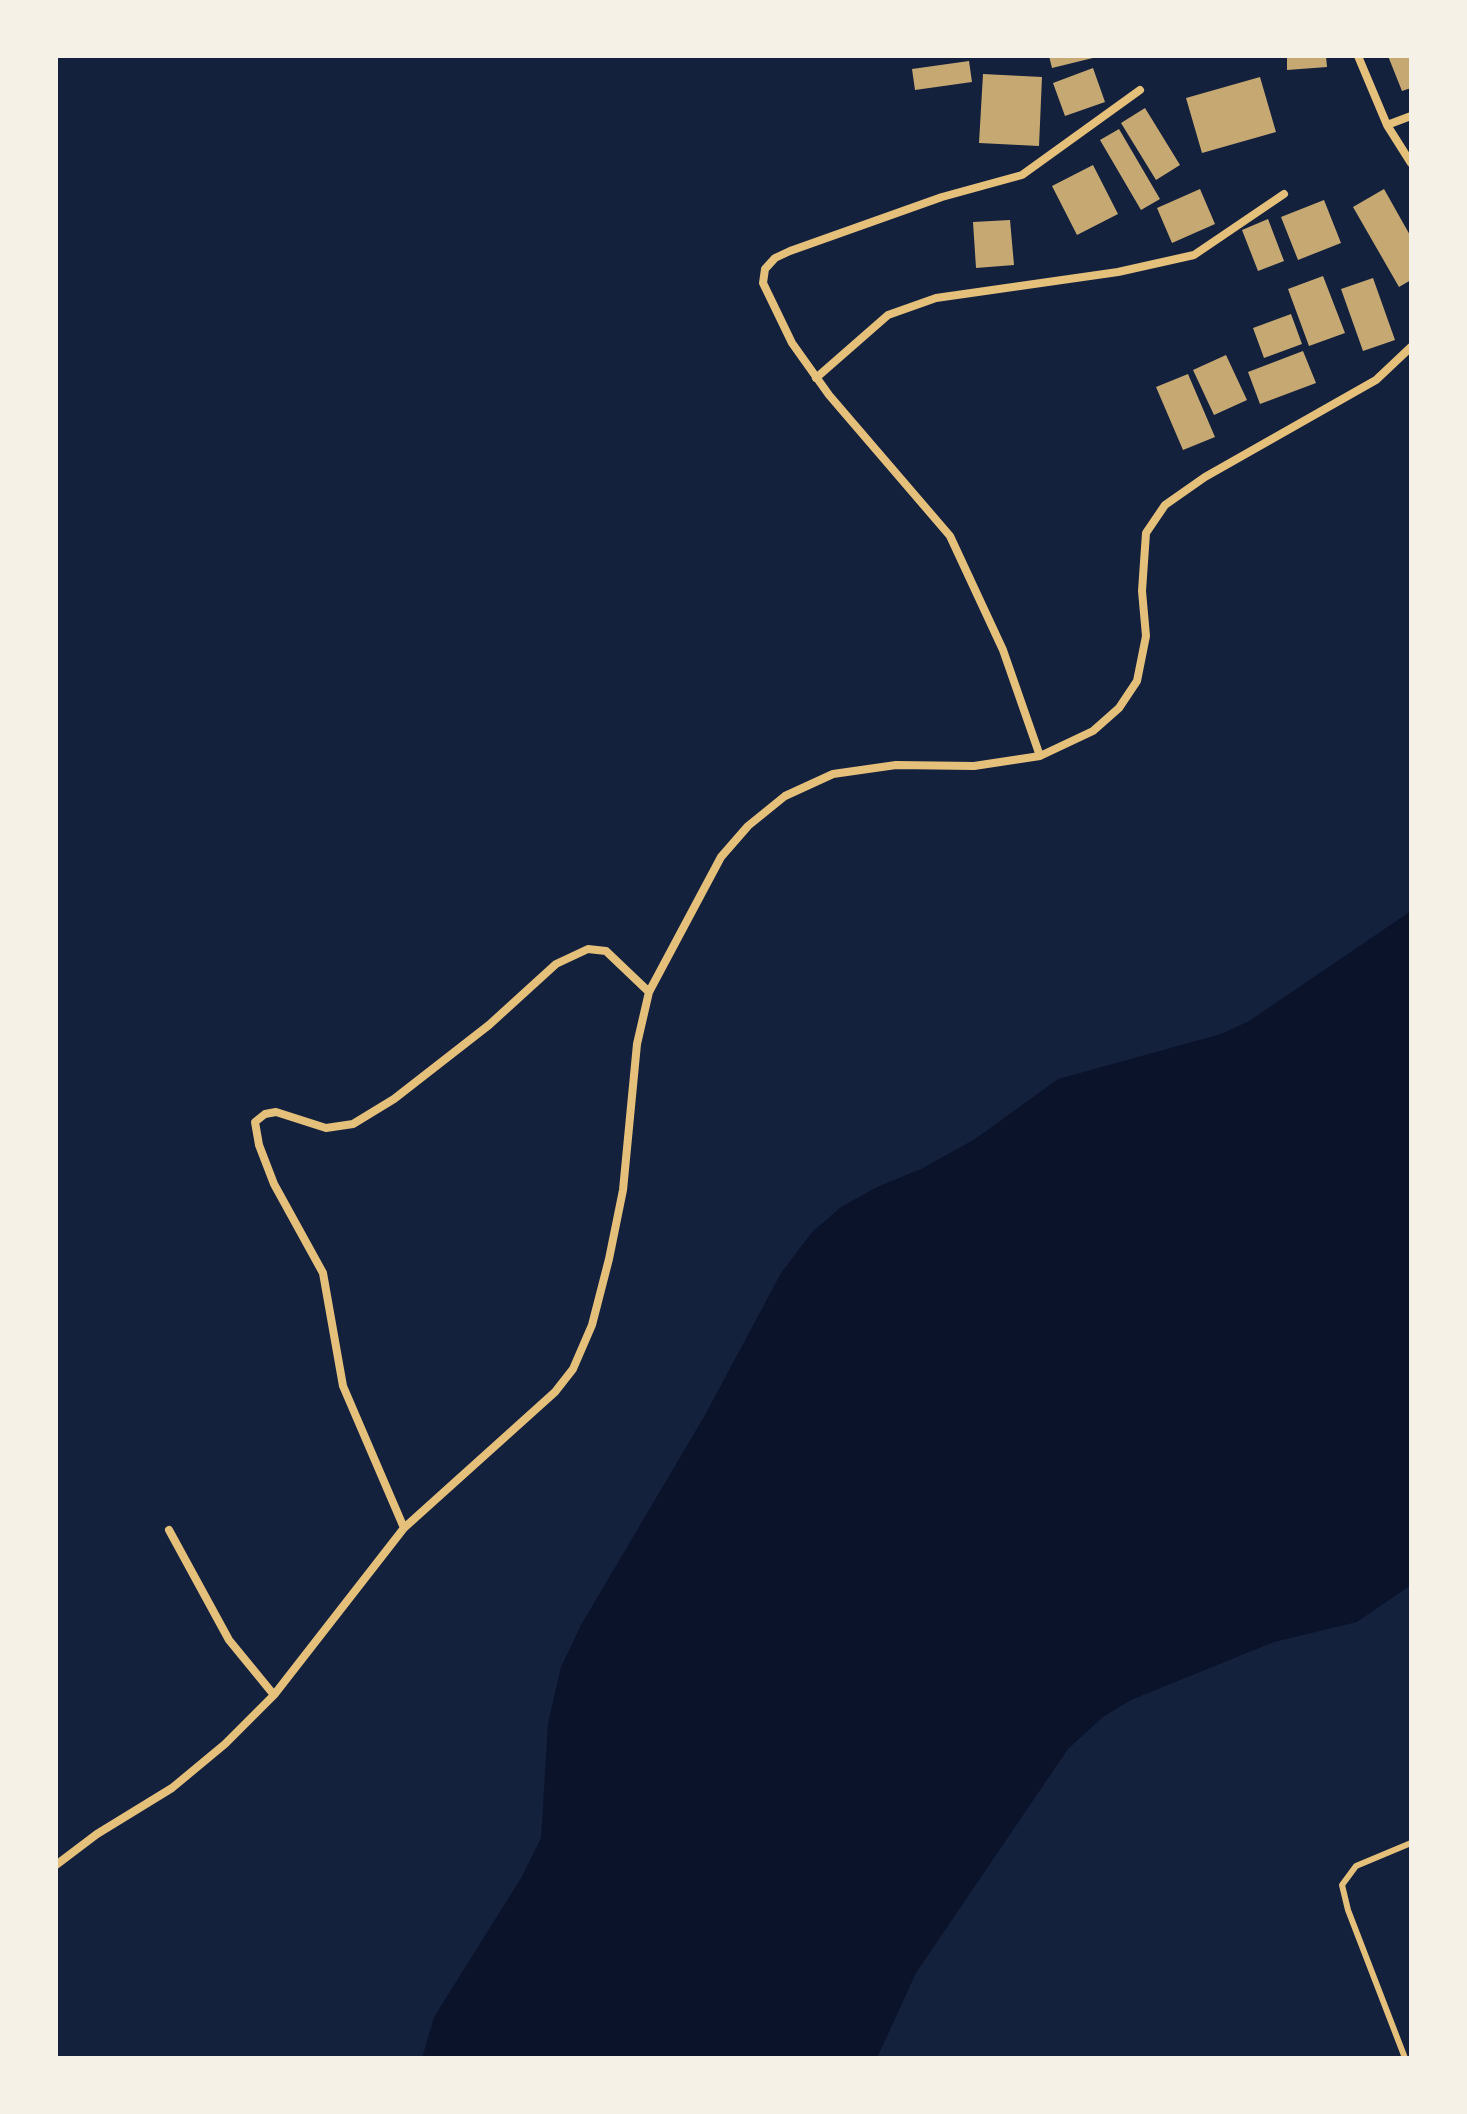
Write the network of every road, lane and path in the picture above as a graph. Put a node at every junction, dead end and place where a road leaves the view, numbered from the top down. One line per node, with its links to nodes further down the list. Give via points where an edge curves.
1 (1358, 56): 4 (street)
2 (1140, 90): 8 (street, via 1022,175 942,197 775,258 765,269 763,283)
3 (1411, 116): 4 (street)
4 (1387, 125): 5 (street)
5 (1411, 163)
6 (1284, 194): 8 (street, via 1180,259 936,298 888,315)
7 (1411, 347): 9 (street, via 1376,380 1165,505 1146,533 1146,636 1137,681 1119,708 1093,731)
8 (816, 378): 9 (street, via 950,536 1003,650)
9 (1040, 756): 10 (street, via 974,766 896,765 833,774 785,796 721,857)
10 (649, 992): 11 (street, via 637,1044 623,1190 592,1325 573,1369 555,1392); 11 (street, via 606,951 588,949 556,964 489,1025 353,1124 326,1128 276,1112 255,1122 274,1184 323,1273 343,1386)
11 (404, 1528): 13 (street)
12 (169, 1530): 13 (street, via 229,1640)
13 (274, 1695): 15 (street, via 172,1788)
14 (1411, 1843): 16 (lane, via 1356,1866 1342,1885)
15 (56, 1865)
16 (1405, 2058)

